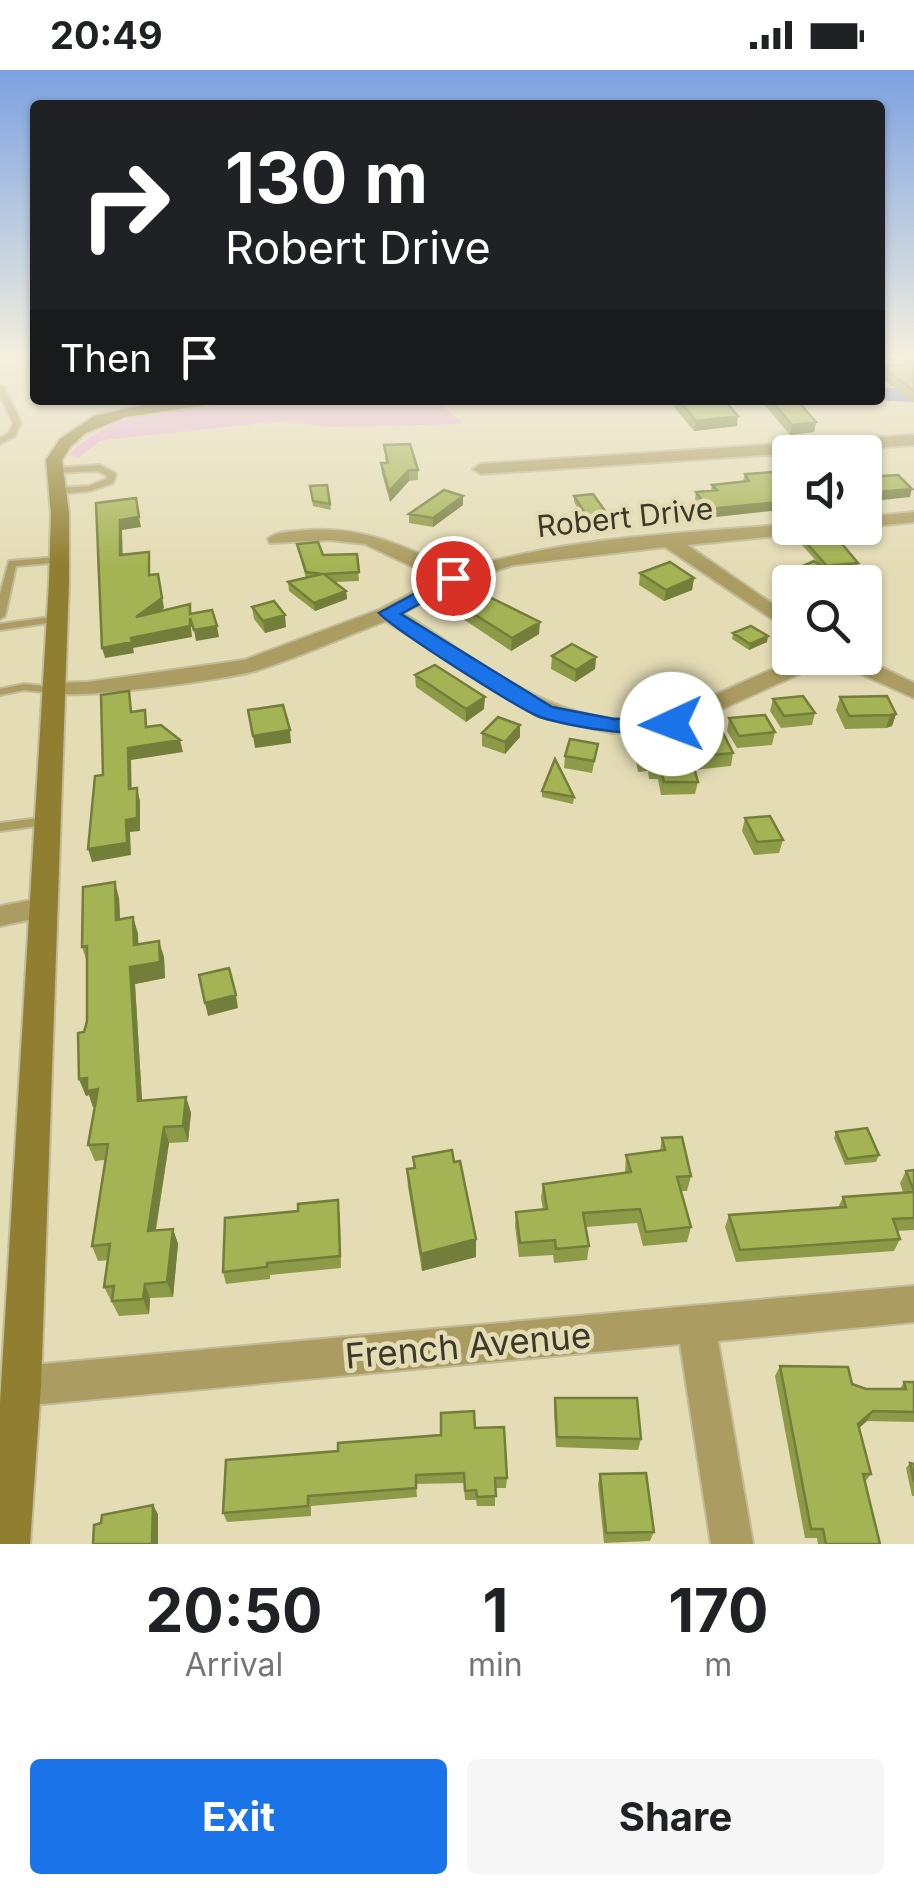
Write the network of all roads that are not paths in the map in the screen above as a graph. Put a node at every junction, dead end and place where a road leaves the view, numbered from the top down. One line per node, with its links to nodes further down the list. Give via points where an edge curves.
1 (89, 426): 4 (main road, via 61,446)
2 (914, 440): 3 (street)
3 (481, 470)
4 (56, 481): 4 (lane, via 102,486 112,474 100,468); 10 (main road)
5 (914, 517): 6 (street)
6 (882, 520)
7 (772, 531): 9 (street, Robert Drive)
8 (277, 539): 12 (street, via 354,535 389,543)
9 (668, 541): 12 (street, Robert Drive, via 510,560); 14 (street)
10 (60, 560): 11 (lane); 16 (main road)
11 (6, 564): 15 (lane)
12 (453, 578): 13 (street, Robert Drive)
13 (388, 613): 18 (street, via 545,712 614,726 672,724); 20 (street, Robert Drive, via 248,666)
14 (772, 613)
15 (0, 616)
16 (57, 619): 17 (lane); 20 (main road)
17 (0, 626)
18 (783, 675)
19 (878, 675): 21 (street)
20 (53, 690): 22 (lane); 23 (main road)
21 (914, 691)
22 (0, 692)
23 (46, 822): 24 (lane); 25 (main road)
24 (0, 827)
25 (42, 908): 26 (street); 29 (main road)
26 (0, 916)
27 (914, 1304): 28 (street, French Avenue)
28 (696, 1324): 29 (street, French Avenue); 31 (street)
29 (21, 1386): 30 (main road)
30 (9, 1544)
31 (732, 1544)

